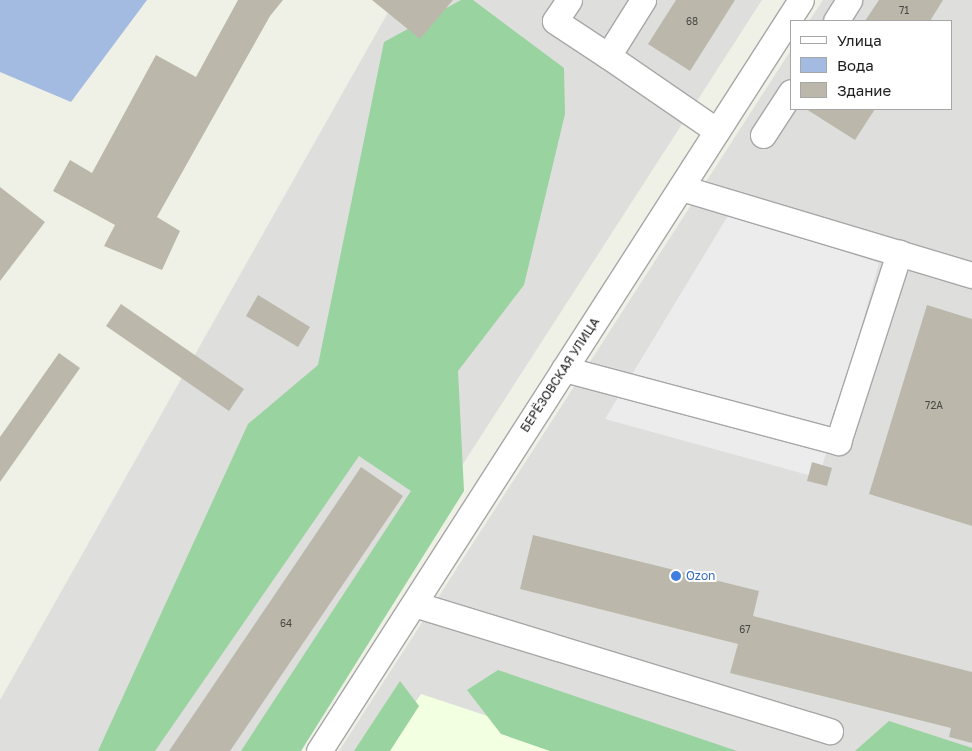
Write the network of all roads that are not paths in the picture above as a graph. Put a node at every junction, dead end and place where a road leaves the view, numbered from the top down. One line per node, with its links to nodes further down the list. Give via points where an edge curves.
1 (569, 0): 6 (street, via 555,21)
2 (643, 0): 6 (street)
3 (801, 0): 8 (street, БЕРЁЗОВСКАЯ УЛИЦА)
4 (849, 0): 5 (street)
5 (837, 20)
6 (608, 56): 8 (street)
7 (790, 94): 9 (street)
8 (717, 131): 10 (street, БЕРЁЗОВСКАЯ УЛИЦА)
9 (763, 135)
10 (682, 188): 11 (street); 13 (street, БЕРЁЗОВСКАЯ УЛИЦА)
11 (899, 253): 12 (street); 13 (street, via 838,442)
12 (972, 275)
13 (564, 369): 14 (street, БЕРЁЗОВСКАЯ УЛИЦА)
14 (414, 604): 15 (street); 16 (street, БЕРЁЗОВСКАЯ УЛИЦА)
15 (830, 731)
16 (319, 751)

